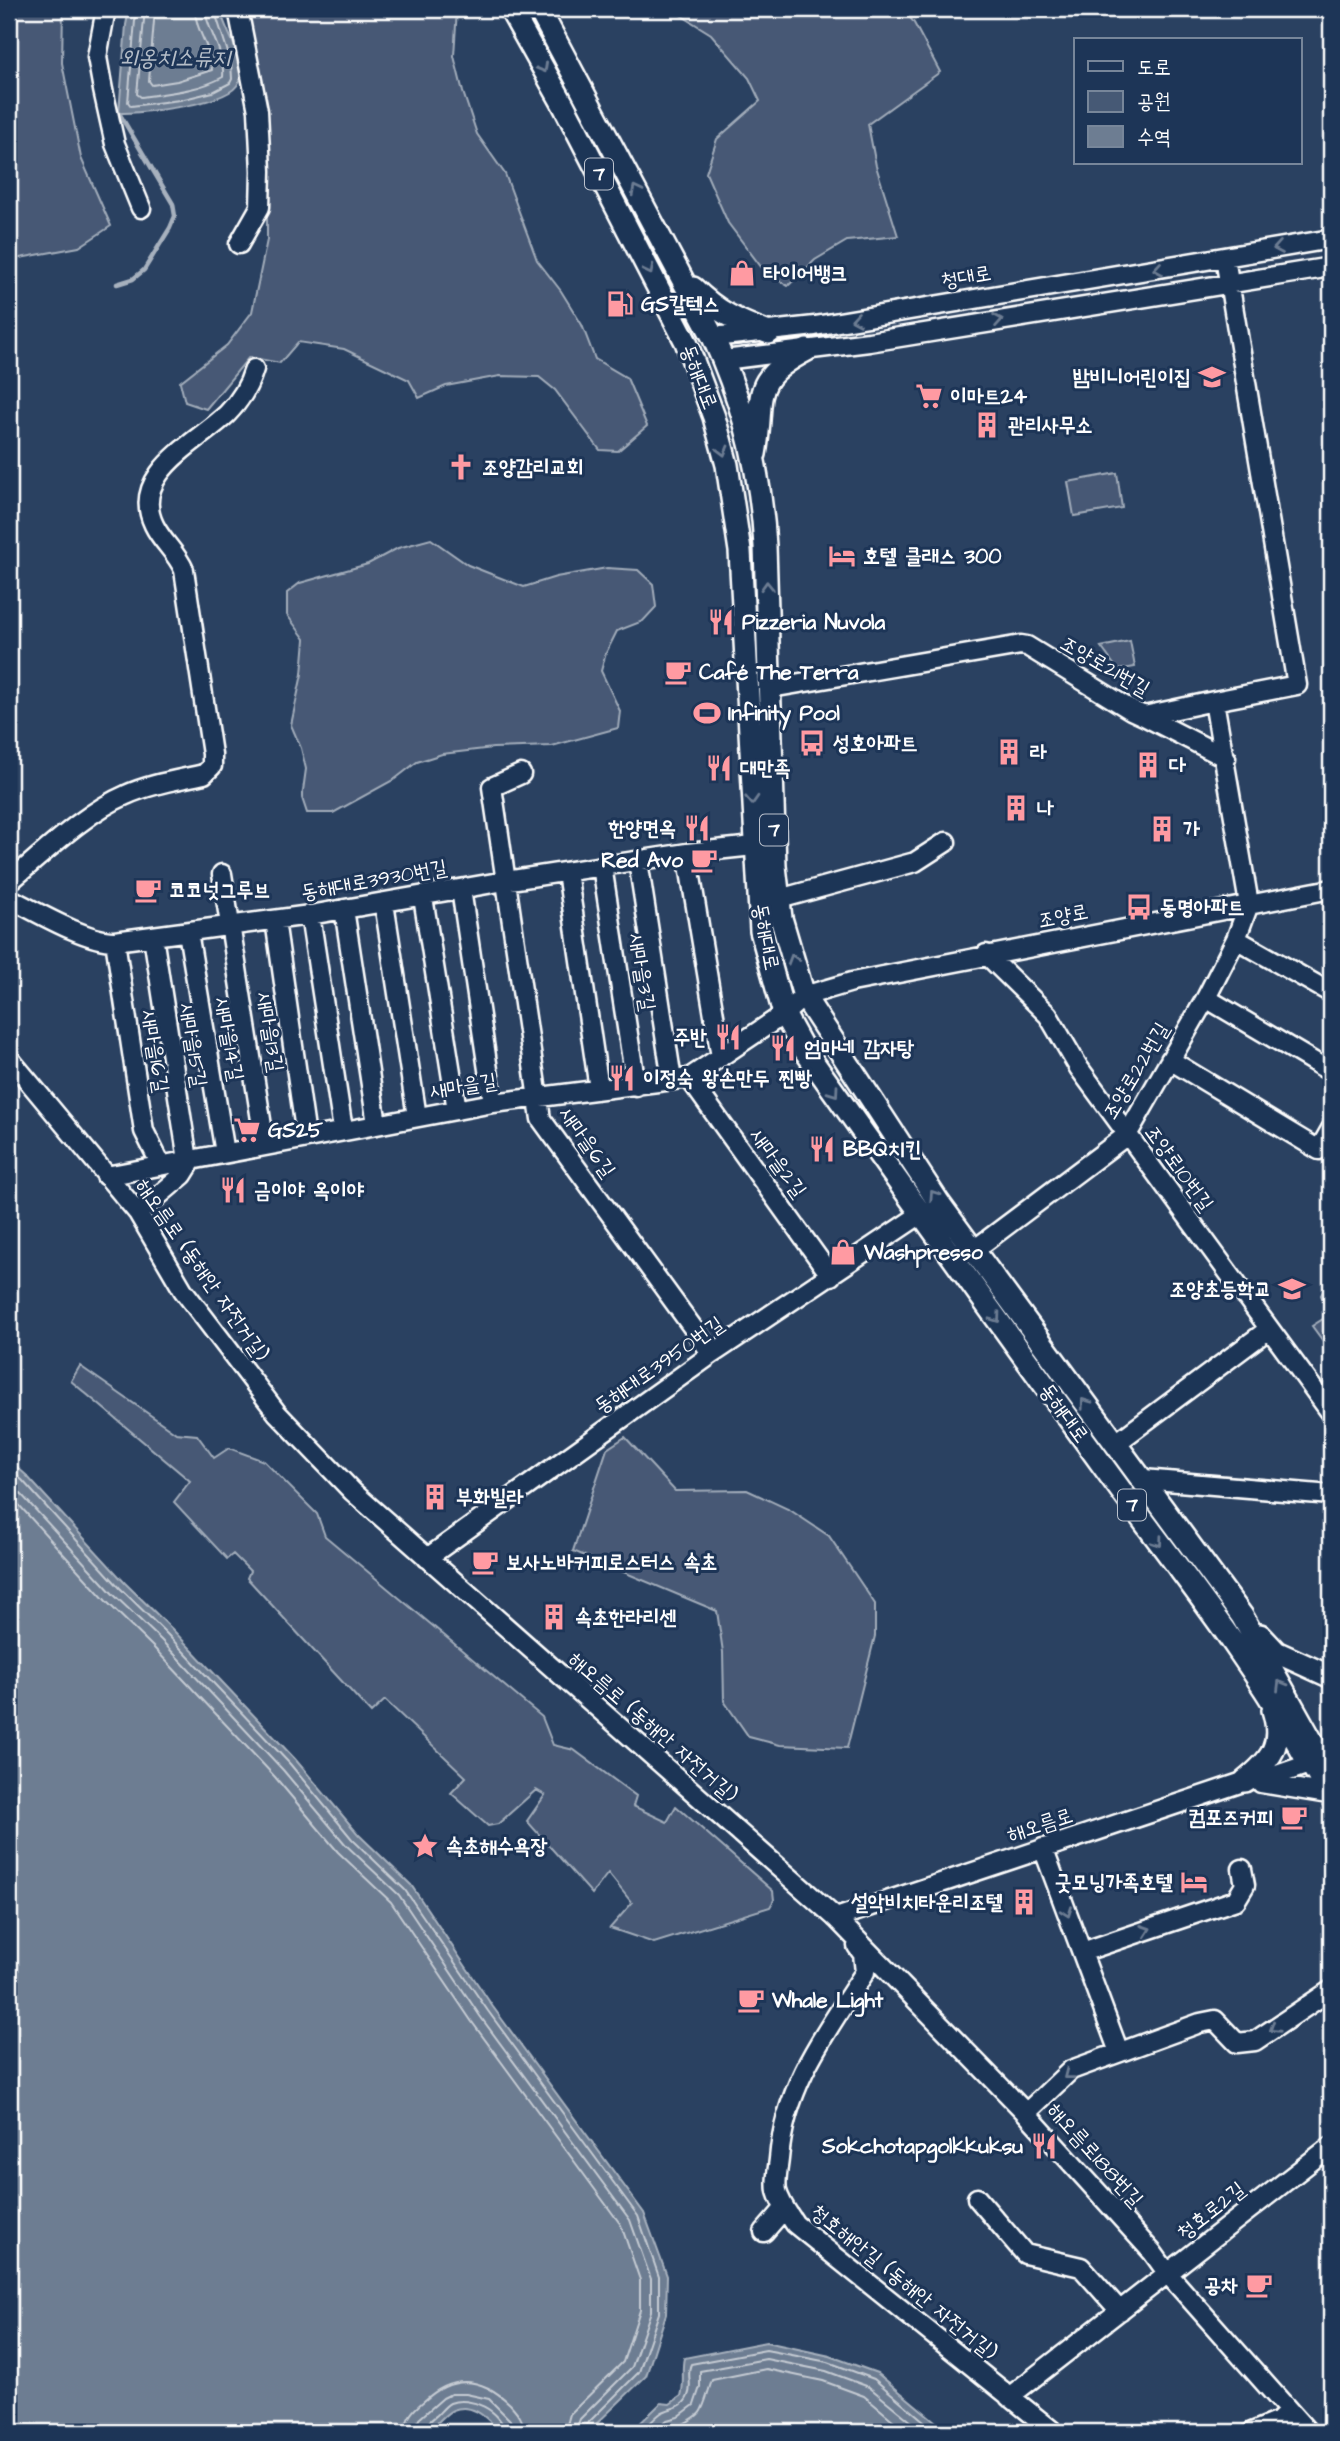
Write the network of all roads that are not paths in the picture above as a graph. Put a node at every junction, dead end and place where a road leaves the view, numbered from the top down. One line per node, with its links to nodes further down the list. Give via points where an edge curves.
1 (106, 9): 5 (street, via 97,57 115,145)
2 (238, 9): 7 (street, via 258,111 261,171 260,207)
3 (509, 9): 16 (main road, 동해대로 / 7, one-way to 16)
4 (539, 9): 10 (main road, 동해대로 / 7, one-way to 4)
5 (141, 208)
6 (1331, 239): 8 (street, 청대로, one-way to 8)
7 (239, 244)
8 (1225, 258): 11 (street); 12 (street, 청대로, one-way to 12)
9 (1331, 267): 11 (street)
10 (683, 279): 13 (main road, via 711,306); 15 (main road, 동해대로 / 7)
11 (1230, 283): 14 (street, one-way to 11); 23 (street, 조양로21번길, via 1297,685)
12 (924, 308): 13 (street, 청대로, one-way to 13); 14 (street)
13 (768, 332): 15 (street, 청대로)
14 (930, 332): 17 (street)
15 (713, 337): 16 (main road); 18 (main road, 동해대로 / 7)
16 (686, 342): 19 (main road, 동해대로 / 7)
17 (807, 350): 18 (street); 21 (main road, via 784,362 762,387)
18 (724, 360): 19 (main road); 21 (main road, 동해대로 / 7)
19 (695, 363): 28 (main road, 동해대로 / 7, one-way to 28, via 727,465 736,520)
20 (254, 369): 35 (street, via 246,390 227,414 160,470 152,482 148,505 153,525 184,570 212,766 204,774 116,800)
21 (754, 460): 22 (main road, 동해대로 / 7, one-way to 21, via 763,517)
22 (771, 688): 24 (street, 조양로21번길, via 1021,645); 40 (main road, 동해대로 / 7)
23 (1214, 701): 24 (street, 조양로21번길); 25 (street)
24 (1144, 716): 25 (street)
25 (1226, 758): 42 (street)
26 (521, 774): 34 (street, 새마을6길, via 492,787)
27 (946, 842): 40 (street, via 915,862)
28 (754, 846): 29 (street, 동해대로3930번길); 55 (main road, 동해대로 / 7, via 761,931)
29 (687, 853): 30 (street, 동해대로3930번길); 56 (street)
30 (638, 861): 31 (street, 동해대로3930번길); 60 (street, 새마을2길)
31 (602, 866): 32 (street, 동해대로3930번길); 61 (street, 새마을3길)
32 (568, 873): 34 (street, 동해대로3930번길); 62 (street)
33 (222, 874): 46 (street, 새마을13길)
34 (505, 881): 36 (street, 동해대로3930번길); 63 (street, 새마을6길)
35 (9, 882)
36 (461, 889): 38 (street, 동해대로3930번길); 64 (street)
37 (1331, 889): 42 (street, 조양로)
38 (423, 897): 41 (street, 동해대로3930번길); 65 (street)
39 (9, 898): 50 (street, 동해대로3930번길, via 79,933)
40 (779, 899): 53 (main road, 동해대로 / 7, one-way to 40)
41 (384, 903): 43 (street, 동해대로3930번길); 66 (street)
42 (1249, 904): 49 (street, 조양로22번길); 51 (street, 조양로)
43 (344, 909): 44 (street, 동해대로3930번길); 67 (street)
44 (310, 915): 45 (street, 동해대로3930번길); 69 (street)
45 (275, 919): 46 (street, 동해대로3930번길); 71 (street)
46 (229, 927): 47 (street, 동해대로3930번길); 72 (street, 새마을13길)
47 (188, 932): 48 (street, 동해대로3930번길); 73 (street, 새마을14길)
48 (153, 936): 50 (street, 동해대로3930번길); 74 (street, 새마을15길)
49 (1237, 939): 52 (street); 54 (street, 조양로22번길)
50 (115, 941): 75 (street, 새마을16길, via 144,1131)
51 (986, 954): 53 (street, 조양로); 70 (street, 조양로10번길, via 1048,1015)
52 (1331, 993)
53 (804, 996): 55 (street, 새마을길); 79 (main road, 동해대로 / 7, one-way to 53)
54 (1206, 998): 58 (street, 조양로22번길); 59 (street)
55 (784, 1014): 56 (street, 새마을길); 78 (main road, 동해대로 / 7, one-way to 78)
56 (721, 1057): 60 (street, 새마을길)
57 (9, 1059): 76 (street, 해오름로 (동해안 자전거길))
58 (1170, 1060): 68 (street, via 1319,1150); 70 (street, 조양로22번길)
59 (1331, 1072)
60 (680, 1079): 61 (street, 새마을길); 81 (street, 새마을2길)
61 (636, 1086): 62 (street, 새마을길)
62 (599, 1089): 63 (street, 새마을길)
63 (537, 1099): 64 (street, 새마을길); 83 (street, 새마을6길, via 541,1119)
64 (493, 1103): 65 (street, 새마을길)
65 (457, 1110): 66 (street, 새마을길)
66 (417, 1117): 67 (street, 새마을길)
67 (376, 1124): 69 (street, 새마을길)
68 (1331, 1129)
69 (343, 1130): 71 (street, 새마을길)
70 (1127, 1135): 79 (street, 조양로22번길); 82 (street, 조양로10번길)
71 (306, 1138): 72 (street, 새마을길)
72 (265, 1145): 73 (street, 새마을길)
73 (225, 1153): 74 (street, 새마을길)
74 (190, 1160): 75 (street, 새마을길); 77 (street, via 183,1175)
75 (160, 1165): 76 (street, 새마을길)
76 (106, 1176): 77 (street, 해오름로 (동해안 자전거길))
77 (138, 1213): 88 (street, 해오름로 (동해안 자전거길), via 183,1290 277,1413 353,1492)
78 (921, 1214): 80 (main road, 동해대로 / 7); 81 (street, 동해대로3950번길)
79 (974, 1250): 80 (main road); 85 (main road, 동해대로 / 7, one-way to 79)
80 (956, 1263): 91 (main road, 동해대로 / 7, one-way to 91)
81 (831, 1276): 83 (street, 동해대로3950번길)
82 (1269, 1329): 84 (street, 조양로10번길); 85 (street, 동해대로)
83 (712, 1354): 88 (street, 동해대로3950번길)
84 (1331, 1413)
85 (1115, 1444): 86 (main road, 동해대로 / 7)
86 (1143, 1479): 87 (street); 89 (main road, 동해대로 / 7)
87 (1331, 1495)
88 (427, 1558): 96 (street, 해오름로 (동해안 자전거길))
89 (1242, 1616): 90 (main road, 동해대로 / 7, via 1276,1652); 92 (main road, 동해대로 / 7, one-way to 89)
90 (1331, 1677)
91 (1268, 1695): 92 (main road, 동해대로 / 7); 93 (main road, via 1278,1737 1272,1754)
92 (1322, 1765): 93 (street, 해오름로, via 1270,1768); 93 (street, via 1318,1791)
93 (1252, 1779): 94 (street, 해오름로)
94 (1043, 1848): 96 (street, 해오름로); 97 (street, one-way to 97)
95 (1242, 1868): 97 (street, one-way to 95, via 1236,1900 1245,1885)
96 (836, 1918): 100 (street, 해오름로188번길); 103 (street, 청호해안길 (동해안 자전거길), via 863,1954 865,1972 808,2062 791,2098 777,2189)
97 (1082, 1952): 99 (street)
98 (1331, 1990): 99 (street, one-way to 99, via 1255,2041 1237,2043 1215,2020)
99 (1119, 2052): 100 (street, one-way to 100, via 1071,2070)
100 (1026, 2113): 105 (street, 해오름로188번길)
101 (1331, 2146): 105 (street, 청호로2길)
102 (977, 2198): 106 (street, via 1025,2254 1081,2267)
103 (784, 2209): 104 (street); 107 (street, 청호해안길 (동해안 자전거길), via 795,2224)
104 (764, 2232)
105 (1168, 2274): 106 (street, 청호로2길); 108 (street, 해오름로188번길)
106 (1120, 2311): 107 (street, 청호로2길)
107 (1009, 2397): 109 (street, 청호해안길 (동해안 자전거길))
108 (1289, 2411): 110 (street, via 1279,2421); 111 (street, 해오름로188번길)
109 (1054, 2432)
110 (1252, 2432)
111 (1308, 2432)

